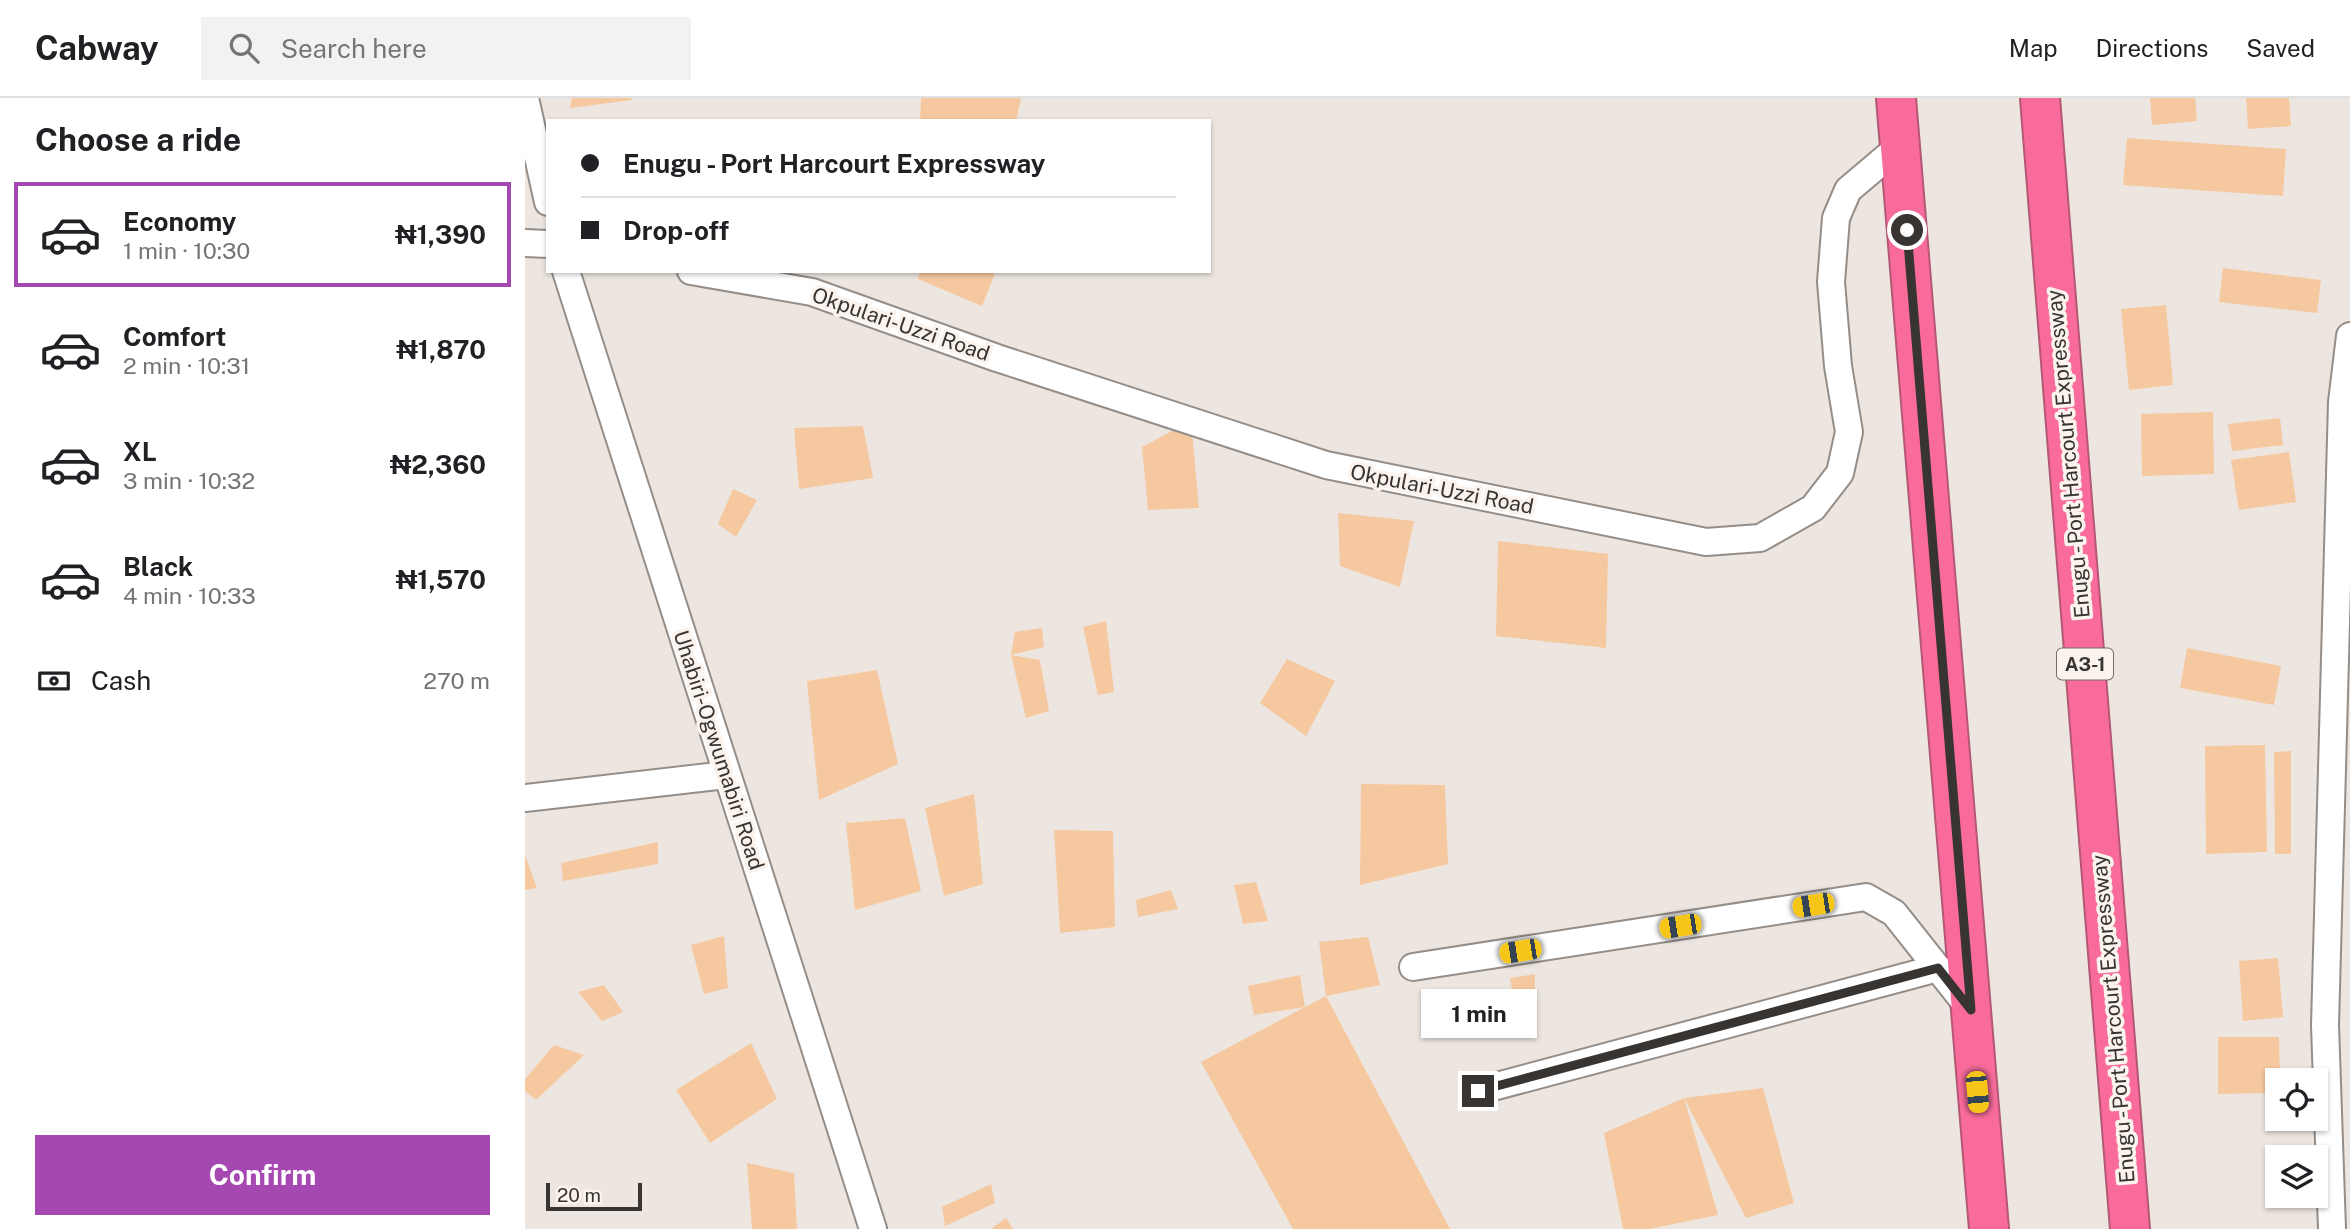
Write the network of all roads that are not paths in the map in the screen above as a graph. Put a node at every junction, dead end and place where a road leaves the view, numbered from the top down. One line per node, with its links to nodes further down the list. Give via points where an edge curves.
1 (525, 98): 5 (street)
2 (1896, 98): 4 (highway)
3 (2040, 98): 19 (highway, Enugu - Port Harcourt Expressway / A3-1)
4 (1900, 146): 9 (street, Okpulari-Uzzi Road, via 1848,190 1836,218 1831,282 1849,432 1840,473 1813,508 1760,538 1706,542 1326,465 997,358 812,292); 15 (highway)
5 (546, 193)
6 (525, 243): 7 (street)
7 (546, 244)
8 (567, 273): 11 (street, Uhabiri-Ogwumabiri Road)
9 (703, 273)
10 (2350, 335): 20 (street, via 2342,402 2325,1025)
11 (726, 775): 12 (street); 17 (street, Uhabiri-Ogwumabiri Road)
12 (525, 798)
13 (1413, 967): 14 (street, via 1866,897 1894,913)
14 (1938, 968): 15 (street); 16 (street)
15 (1971, 1010): 18 (highway)
16 (1478, 1091)
17 (873, 1229)
18 (1989, 1229)
19 (2130, 1229)
20 (2332, 1229)

